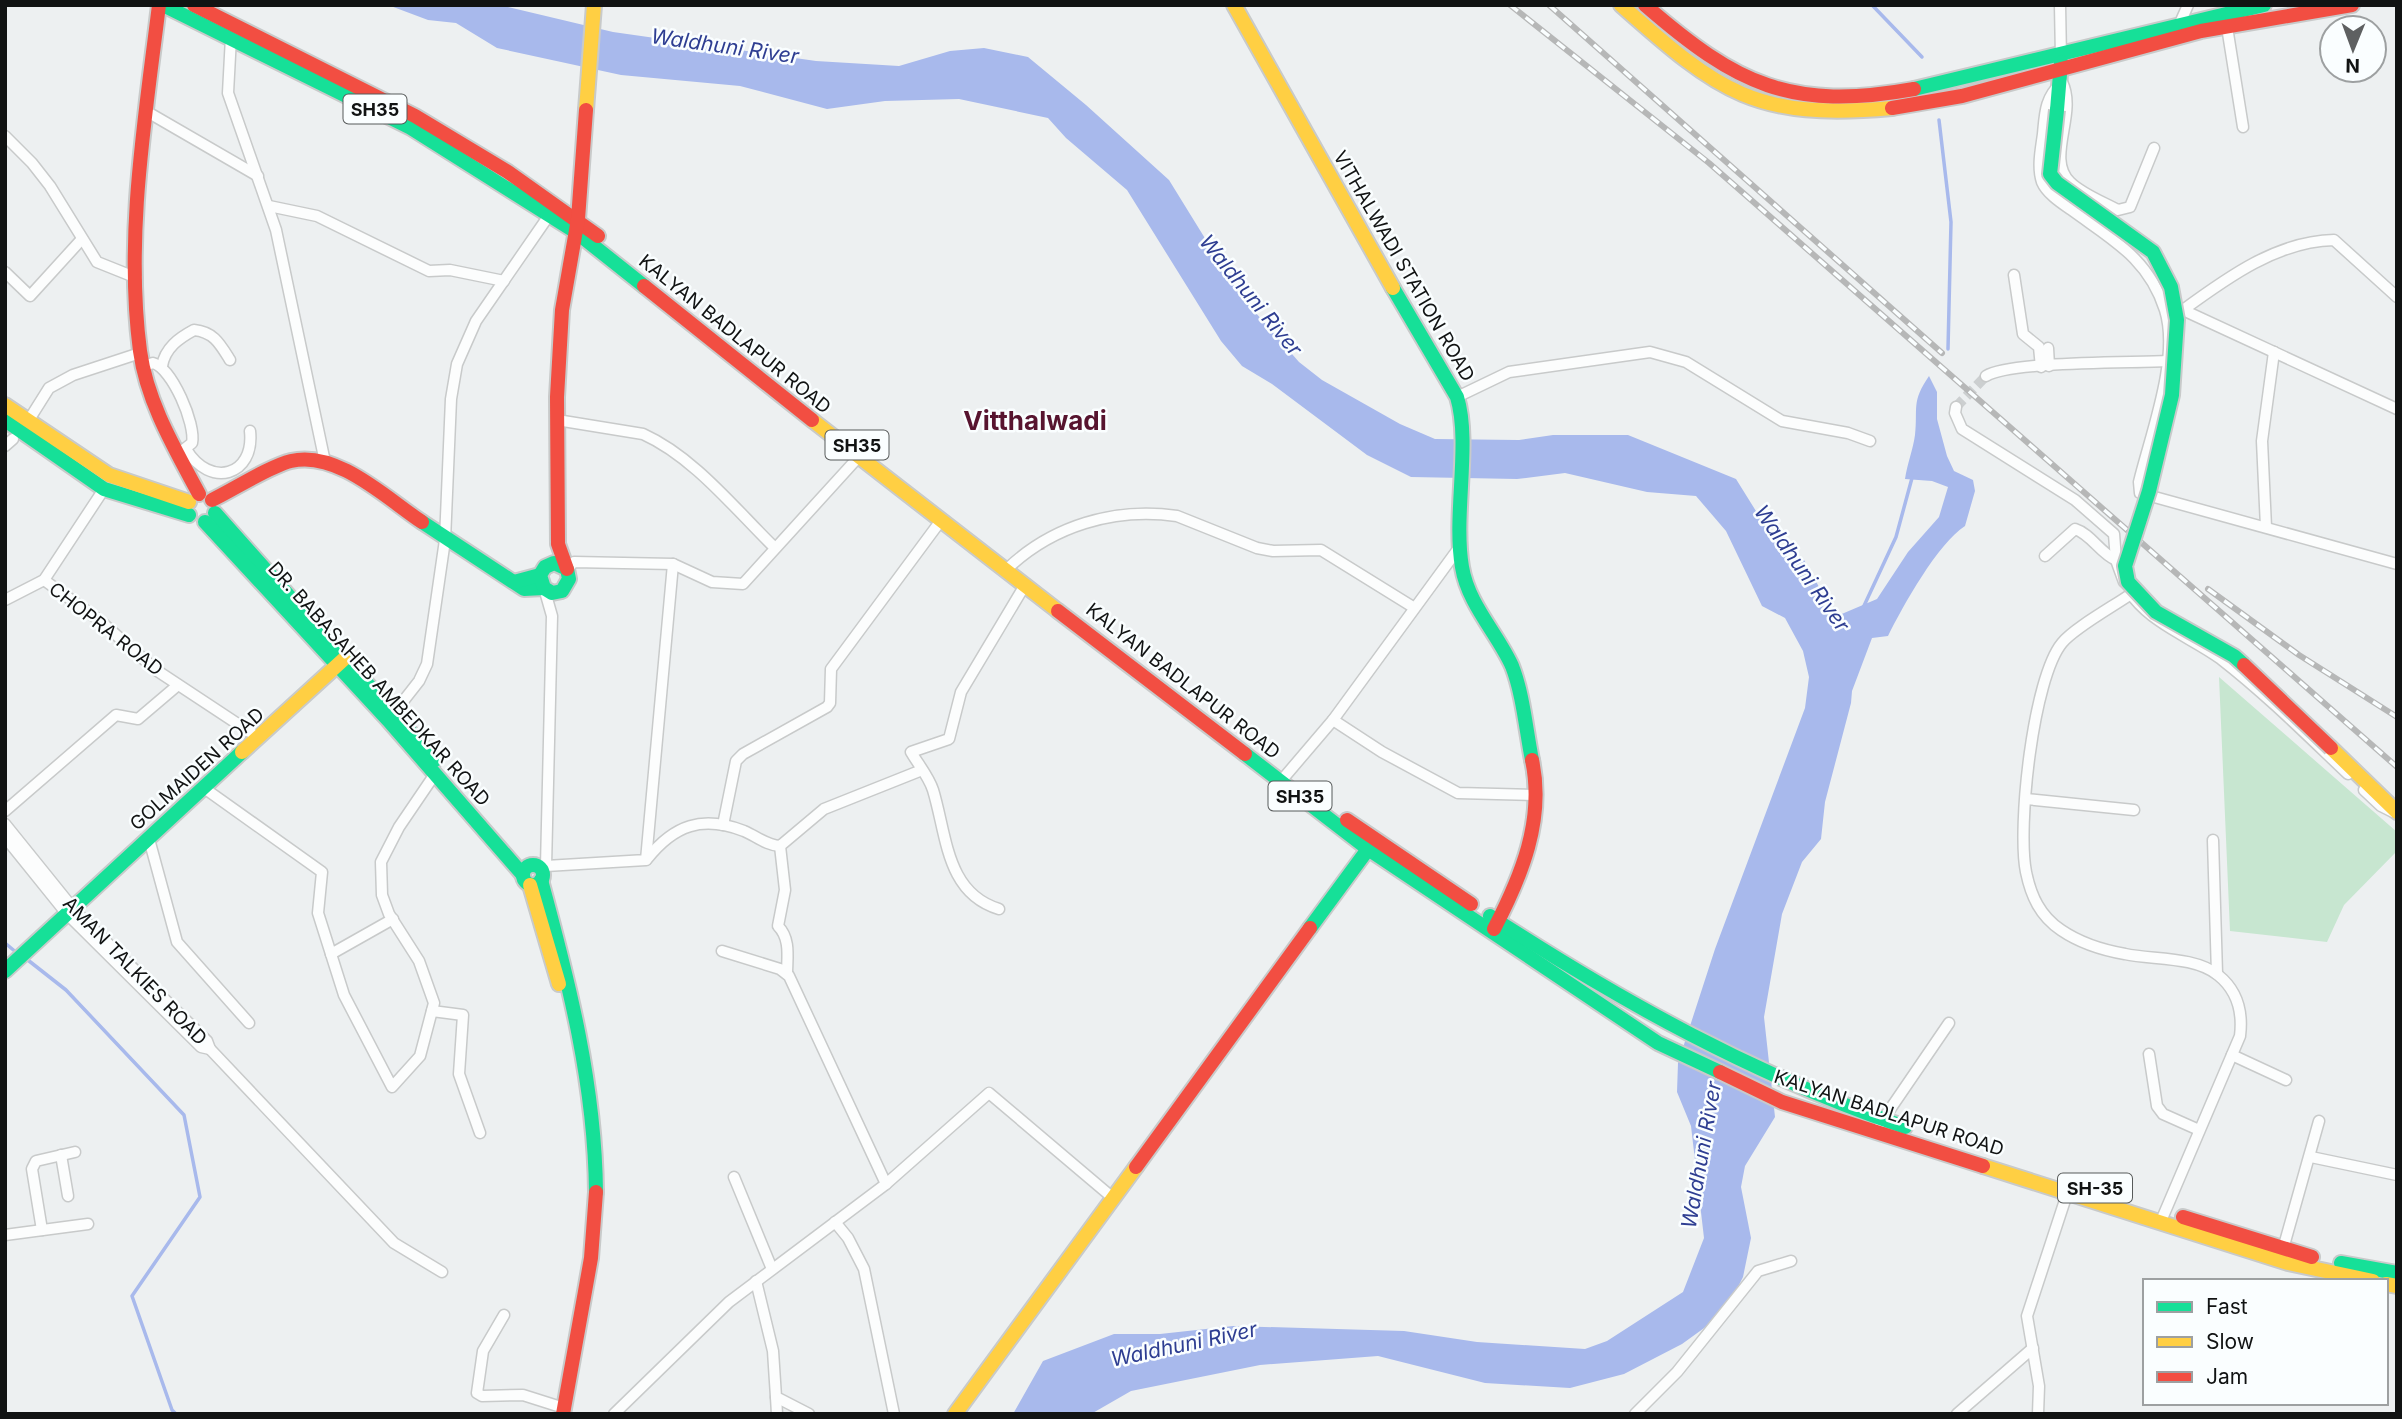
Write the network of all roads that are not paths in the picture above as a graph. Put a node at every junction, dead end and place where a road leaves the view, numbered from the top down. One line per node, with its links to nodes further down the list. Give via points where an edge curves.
1 (161, 5): 13 (main road, KALYAN BADLAPUR ROAD / SH35); 16 (main road)
2 (194, 5): 13 (main road, KALYAN BADLAPUR ROAD / SH35)
3 (1234, 5): 40 (main road, VITHALWADI STATION ROAD)
4 (1620, 5): 14 (main road)
5 (1645, 5): 14 (main road)
6 (2060, 5): 15 (street)
7 (2188, 5): 11 (street)
8 (2264, 5): 11 (main road)
9 (2352, 5): 12 (main road)
10 (594, 12): 23 (main road)
11 (2180, 23): 15 (main road)
12 (2227, 26): 15 (main road); 17 (street)
13 (231, 29): 20 (street, via 228,93); 22 (main road, KALYAN BADLAPUR ROAD / SH35, via 415,116)
14 (1708, 67): 15 (main road, via 1744,97 1849,113 1884,109 1952,88)
15 (2061, 70): 19 (street, via 2068,103 2060,167 2070,183 2124,210 2130,207); 31 (street, via 2046,101 2040,163 2043,184 2147,269); 86 (main road, bridge, via 2050,174 2153,252 2171,287 2177,320 2172,394 2150,491 2124,566 2128,582 2156,612 2234,656)
16 (144, 110): 20 (street); 27 (main road)
17 (2243, 127)
18 (5, 136): 24 (street, via 50,186)
19 (2154, 148)
20 (258, 176): 21 (street)
21 (269, 206): 28 (street, via 317,216 429,271 450,270); 51 (street)
22 (553, 210): 23 (main road, KALYAN BADLAPUR ROAD / SH35); 28 (street)
23 (577, 226): 45 (main road, via 562,310); 50 (main road, KALYAN BADLAPUR ROAD / SH35)
24 (81, 240): 25 (street, via 30,296); 27 (street, via 97,262)
25 (5, 272)
26 (2014, 275): 38 (street, via 2023,334 2039,347)
27 (137, 278): 34 (main road)
28 (504, 281): 56 (street, via 476,321 457,364 451,399)
29 (2397, 297): 30 (street, via 2334,240 2312,240 2260,259)
30 (2183, 310): 31 (street); 33 (street)
31 (2165, 311): 36 (street)
32 (2048, 348): 38 (street)
33 (2274, 352): 43 (street); 55 (street, via 2262,440)
34 (142, 360): 37 (street); 47 (street, via 73,375 49,388); 49 (main road, via 160,420)
35 (230, 360): 37 (street, via 215,338 194,330 172,345)
36 (2167, 361): 38 (street); 55 (street, via 2140,493)
37 (162, 366): 49 (street, via 194,432 192,443)
38 (2045, 367): 39 (street, via 1998,370)
39 (1986, 376)
40 (1457, 397): 48 (street, via 1509,372 1650,352 1686,362 1782,421); 58 (main road, VITHALWADI STATION ROAD, via 1462,412)
41 (5, 405): 47 (main road)
42 (1956, 407): 61 (street, via 1962,429 2075,500 2114,534)
43 (2397, 410)
44 (5, 420): 47 (main road)
45 (557, 420): 57 (main road); 59 (street, via 655,440 688,464)
46 (250, 432): 49 (street, via 252,445 247,457 228,472 203,470)
47 (17, 435): 52 (main road); 53 (main road)
48 (1870, 441)
49 (182, 451): 53 (main road)
50 (860, 453): 54 (main road, KALYAN BADLAPUR ROAD / SH35); 59 (street); 64 (main road, KALYAN BADLAPUR ROAD / SH35)
51 (325, 462): 53 (main road, via 291,461); 56 (main road)
52 (104, 489): 53 (main road); 66 (street, CHOPRA ROAD)
53 (201, 508): 73 (main road, DR. BABASAHEB AMBEDKAR ROAD)
54 (942, 519): 64 (main road, KALYAN BADLAPUR ROAD / SH35); 88 (street, via 831,669 827,707 736,761)
55 (2266, 527): 63 (street)
56 (445, 540): 65 (main road, via 514,582); 75 (street, via 428,664)
57 (558, 544): 65 (main road); 67 (main road)
58 (1462, 544): 71 (street); 82 (main road, VITHALWADI STATION ROAD, via 1462,568 1481,615 1512,667 1528,729)
59 (774, 547): 62 (street, via 743,584 712,582)
60 (2045, 556): 61 (street, via 2076,529)
61 (2116, 560): 69 (street)
62 (673, 564): 67 (street, via 574,562); 94 (street)
63 (2397, 564)
64 (1010, 566): 68 (main road, KALYAN BADLAPUR ROAD / SH35); 71 (street, via 1036,543 1087,522 1128,514 1162,514 1273,551 1321,550); 80 (main road, KALYAN BADLAPUR ROAD / SH35)
65 (544, 576): 67 (main road, via 559,564); 67 (main road, via 552,593); 72 (street)
66 (44, 580): 70 (street); 74 (street, CHOPRA ROAD)
67 (566, 580): 72 (street)
68 (1026, 585): 78 (street, via 961,692 950,739 911,752); 80 (main road, KALYAN BADLAPUR ROAD / SH35)
69 (2131, 594): 83 (street, via 2062,642 2048,668 2033,734); 86 (street, via 2155,619 2239,673 2381,806)
70 (5, 600)
71 (1413, 607): 76 (street)
72 (552, 616): 95 (street)
73 (342, 662): 75 (main road, DR. BABASAHEB AMBEDKAR ROAD); 77 (main road, GOLMAIDEN ROAD)
74 (178, 685): 77 (street, CHOPRA ROAD); 85 (street, via 138,719 116,715)
75 (392, 716): 79 (main road, DR. BABASAHEB AMBEDKAR ROAD); 95 (main road, DR. BABASAHEB AMBEDKAR ROAD)
76 (1333, 720): 80 (street); 82 (street, via 1458,793)
77 (259, 738): 81 (main road, GOLMAIDEN ROAD)
78 (922, 770): 93 (street, via 824,809); 97 (street, via 933,787 952,867 979,903)
79 (435, 774): 95 (main road, DR. BABASAHEB AMBEDKAR ROAD); 99 (street, via 381,862 382,895)
80 (1283, 779): 92 (main road, KALYAN BADLAPUR ROAD / SH35)
81 (204, 788): 90 (main road, GOLMAIDEN ROAD); 102 (street, via 322,872 318,913)
82 (1536, 795): 100 (main road, VITHALWADI STATION ROAD, via 1535,822 1516,887)
83 (2026, 799): 84 (street); 105 (street, via 2026,871 2036,904 2049,921 2094,947 2189,963)
84 (2134, 810)
85 (5, 811)
86 (2397, 813)
87 (5, 824): 96 (street, AMAN TALKIES ROAD)
88 (723, 825): 93 (street); 94 (street, via 702,823 676,831)
89 (5, 837): 96 (street, AMAN TALKIES ROAD)
90 (149, 839): 98 (main road, GOLMAIDEN ROAD); 107 (street, via 177,942)
91 (2213, 840): 105 (street)
92 (1372, 845): 100 (main road, KALYAN BADLAPUR ROAD / SH35); 126 (main road)
93 (780, 846): 104 (street, via 785,890 778,926 787,943)
94 (646, 859): 95 (street)
95 (535, 873): 142 (main road, DR. BABASAHEB AMBEDKAR ROAD, via 585,1066 595,1152 594,1236)
96 (42, 877): 98 (street, AMAN TALKIES ROAD)
97 (999, 909)
98 (70, 911): 103 (main road, GOLMAIDEN ROAD); 135 (street, AMAN TALKIES ROAD, via 201,1047 210,1049 394,1243)
99 (393, 919): 102 (street); 106 (street, via 419,961 434,1003)
100 (1496, 927): 109 (main road, KALYAN BADLAPUR ROAD / SH35); 110 (main road, KALYAN BADLAPUR ROAD / SH35)
101 (722, 951): 104 (street)
102 (331, 954): 106 (street, via 356,1020 393,1087 420,1056)
103 (10, 967)
104 (788, 974): 123 (street)
105 (2217, 974): 112 (street, via 2236,995 2242,1015)
106 (432, 1011): 117 (street, via 463,1015 459,1074)
107 (249, 1023)
108 (1949, 1023): 115 (street)
109 (1667, 1026): 115 (main road, KALYAN BADLAPUR ROAD / SH-35)
110 (1658, 1042): 115 (main road, KALYAN BADLAPUR ROAD / SH-35, via 1782,1102)
111 (2149, 1054): 116 (street, via 2154,1095 2163,1114)
112 (2232, 1055): 113 (street); 116 (street)
113 (2286, 1080)
114 (2319, 1121): 120 (street)
115 (1879, 1125): 124 (main road, KALYAN BADLAPUR ROAD / SH-35); 127 (main road, KALYAN BADLAPUR ROAD / SH-35)
116 (2199, 1130): 127 (street)
117 (480, 1133)
118 (75, 1152): 119 (street)
119 (61, 1155): 125 (street); 130 (street, via 36,1161 32,1169)
120 (2311, 1157): 121 (street); 132 (street)
121 (2397, 1175)
122 (734, 1177): 134 (street)
123 (886, 1184): 126 (street, via 989,1093); 128 (street)
124 (2068, 1191): 127 (main road, KALYAN BADLAPUR ROAD / SH-35); 140 (street, via 2028,1316)
125 (68, 1196)
126 (1112, 1198): 147 (main road)
127 (2164, 1216): 132 (main road, KALYAN BADLAPUR ROAD / SH-35); 137 (main road, KALYAN BADLAPUR ROAD / SH-35, via 2288,1262)
128 (835, 1222): 134 (street); 146 (street, via 864,1269)
129 (88, 1224): 130 (street)
130 (42, 1230): 131 (street)
131 (5, 1235)
132 (2283, 1249): 136 (main road, KALYAN BADLAPUR ROAD / SH-35)
133 (1791, 1261): 148 (street, via 1758,1271 1677,1372)
134 (772, 1269): 138 (street)
135 (442, 1272)
136 (2397, 1273)
137 (2364, 1279)
138 (757, 1281): 141 (street, via 773,1351); 143 (street, via 729,1302)
139 (504, 1315): 142 (street, via 483,1351 477,1393 523,1395)
140 (2033, 1348): 149 (street); 150 (street)
141 (776, 1397): 144 (street); 145 (street)
142 (559, 1410)
143 (614, 1414)
144 (777, 1414)
145 (809, 1414)
146 (894, 1414)
147 (955, 1414)
148 (1635, 1414)
149 (1957, 1414)
150 (2038, 1414)

